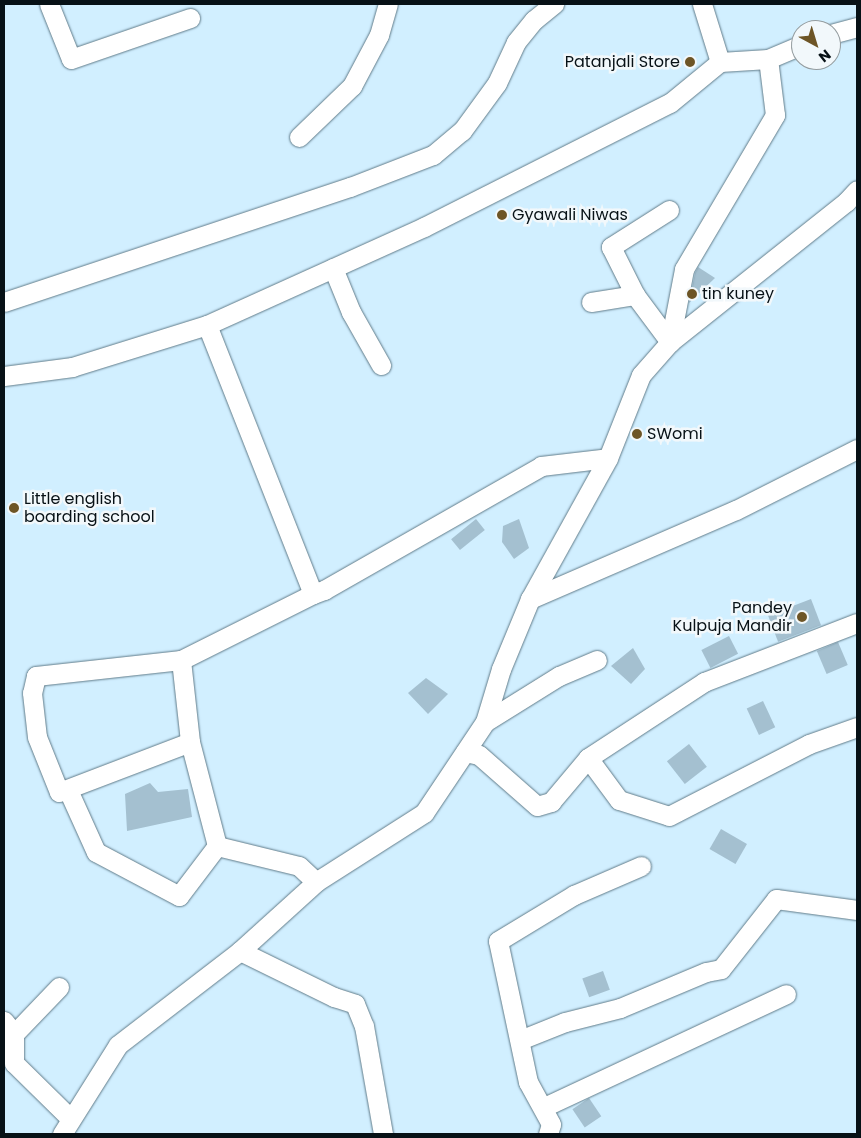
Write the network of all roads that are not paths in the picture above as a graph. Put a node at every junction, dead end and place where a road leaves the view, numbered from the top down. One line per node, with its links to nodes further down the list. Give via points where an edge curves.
1 (49, 4): 5 (street, via 71,59)
2 (388, 4): 11 (street, via 379,35 352,86)
3 (554, 4): 16 (street, via 534,20 516,42 497,83 462,132 433,155 350,187)
4 (702, 4): 10 (street)
5 (190, 18)
6 (857, 27): 7 (street)
7 (841, 31)
8 (791, 49): 9 (street)
9 (768, 59): 10 (street); 19 (street, via 775,115 684,269)
10 (720, 62): 14 (street, via 670,103 424,227)
11 (299, 137)
12 (857, 190): 19 (street)
13 (669, 210): 15 (street, via 611,247)
14 (333, 268): 18 (street); 20 (street, via 351,312)
15 (635, 295): 17 (street); 19 (street)
16 (4, 302)
17 (591, 302)
18 (207, 325): 21 (street, via 72,368); 24 (street)
19 (670, 342): 23 (street, via 641,374)
20 (381, 366)
21 (4, 376)
22 (857, 449): 25 (street, via 736,510)
23 (608, 458): 24 (street, via 541,466); 25 (street)
24 (313, 594): 27 (street)
25 (530, 599): 29 (street, via 501,669)
26 (857, 623): 33 (street, via 704,682)
27 (181, 660): 31 (street); 34 (street, via 36,676 32,693 37,737 59,792)
28 (597, 660): 29 (street, via 559,676)
29 (485, 722): 32 (street)
30 (857, 727): 33 (street, via 809,744 670,816 619,800)
31 (190, 742): 34 (street); 35 (street)
32 (465, 752): 33 (street, via 479,755 537,806 551,802); 37 (street, via 424,813)
33 (588, 758)
34 (68, 790): 35 (street, via 96,852 179,896)
35 (217, 846): 37 (street, via 299,866)
36 (641, 866): 43 (street, via 574,895 498,940)
37 (316, 882): 39 (street)
38 (857, 910): 43 (street, via 776,899 721,969 706,972 620,1008 565,1022)
39 (240, 951): 46 (street, via 118,1045); 47 (street, via 355,1004 364,1026)
40 (59, 987): 42 (street)
41 (786, 994): 45 (street)
42 (9, 1027): 44 (street)
43 (520, 1040): 45 (street, via 528,1082)
44 (9, 1064): 46 (street)
45 (544, 1108): 48 (street, via 551,1124)
46 (66, 1126)
47 (383, 1134)
48 (548, 1134)

